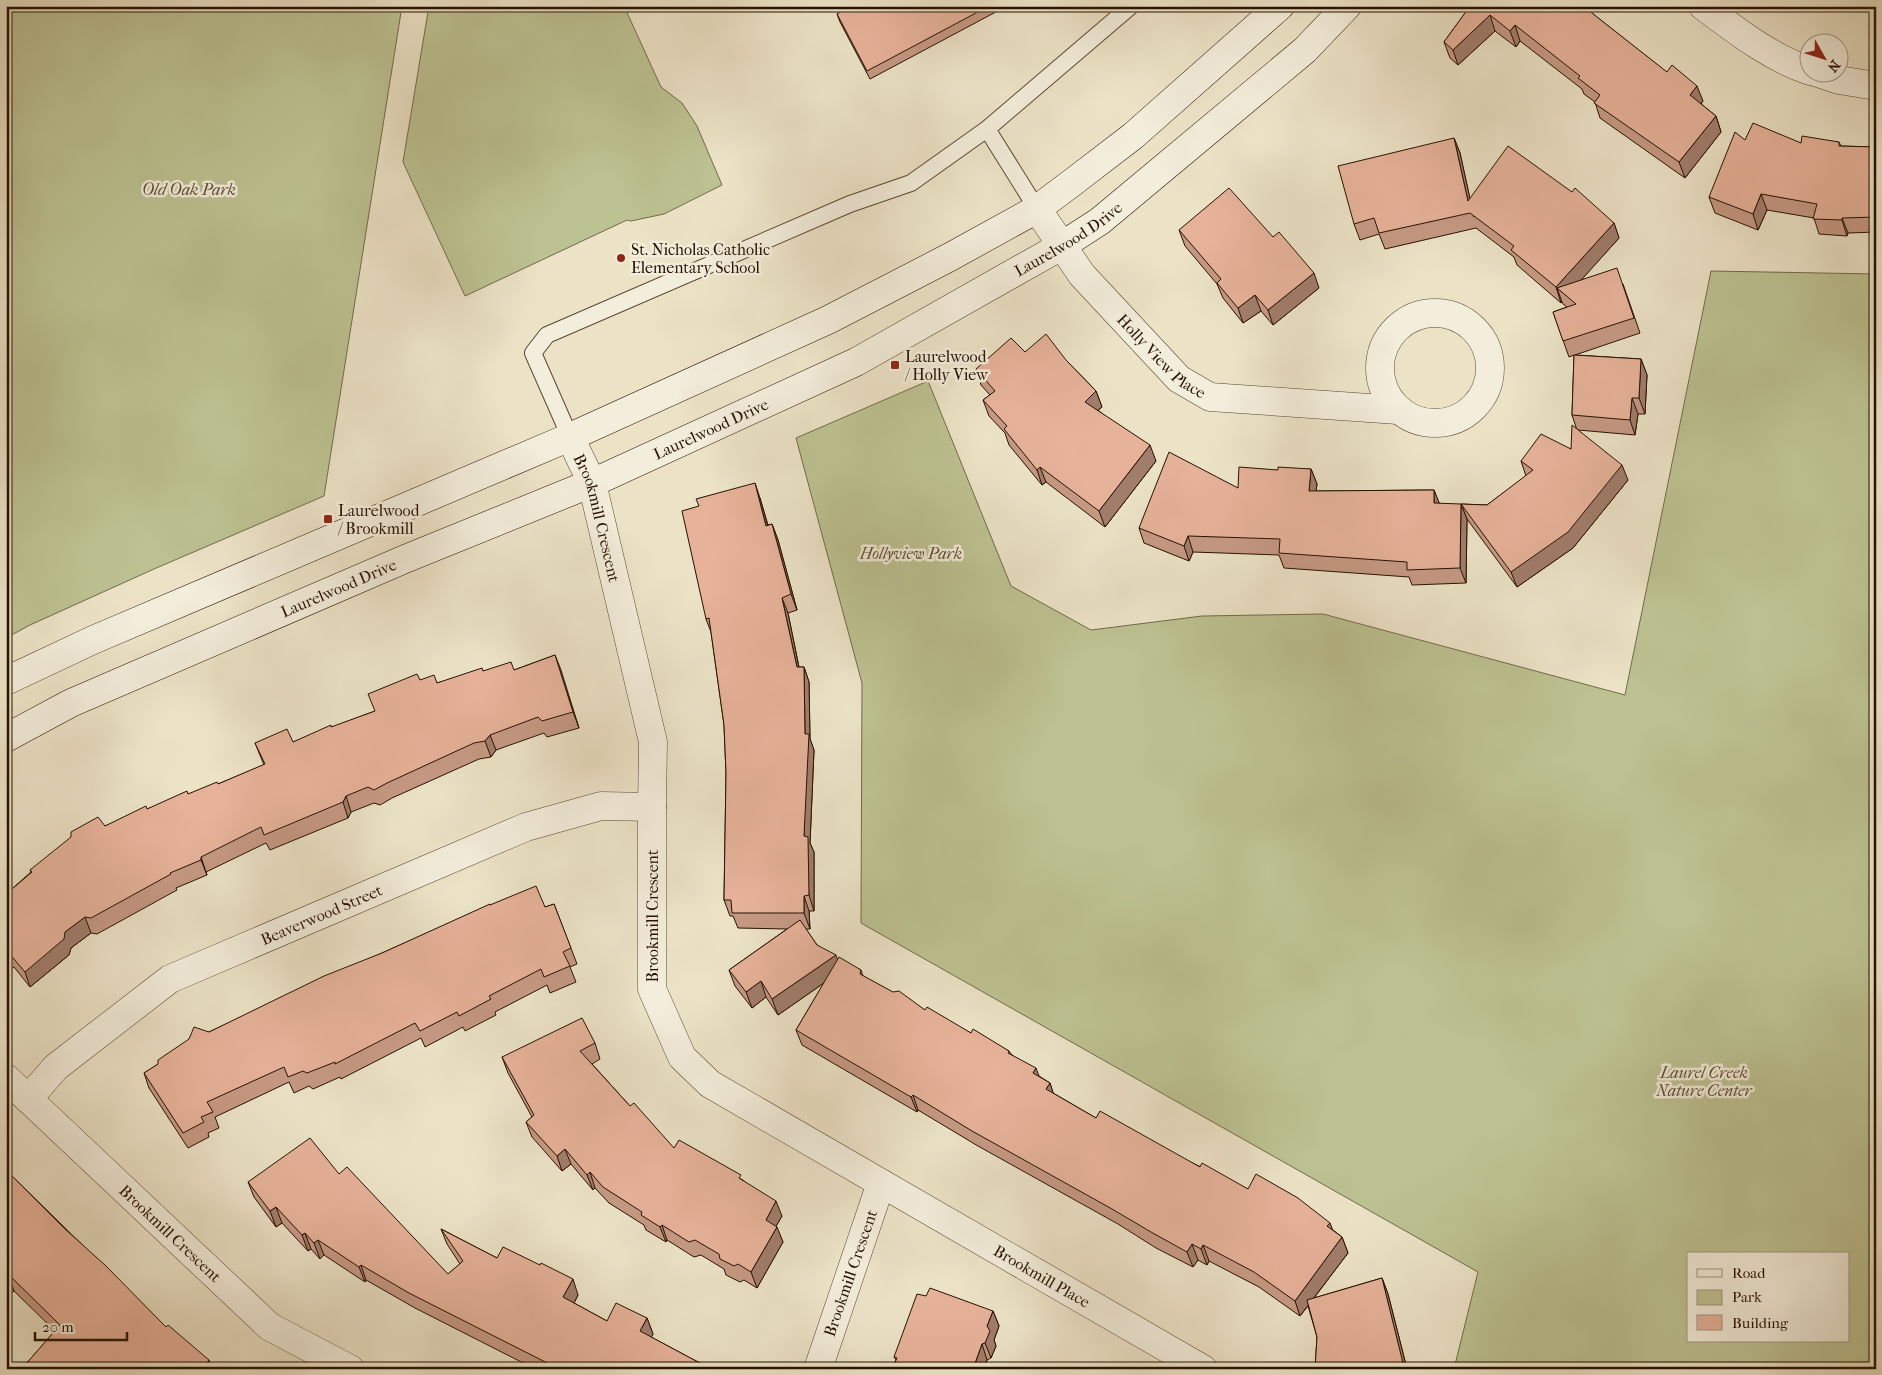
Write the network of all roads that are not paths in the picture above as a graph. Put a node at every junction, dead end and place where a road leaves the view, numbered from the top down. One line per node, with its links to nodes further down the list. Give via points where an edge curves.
1 (1131, 6): 8 (lane)
2 (1280, 6): 9 (street, via 1133,136)
3 (1347, 6): 10 (street, Laurelwood Drive, via 1297,57 1100,221)
4 (1703, 6): 5 (street, via 1772,53)
5 (1800, 66)
6 (1850, 82): 7 (street)
7 (1876, 86)
8 (988, 129): 9 (lane); 12 (lane, via 911,183 850,204 547,335 533,353)
9 (1037, 209): 10 (street, Holly View Place); 12 (street, via 828,320)
10 (1063, 246): 11 (street, Holly View Place, via 1082,275 1179,379 1210,397); 13 (street, Laurelwood Drive, via 856,362)
11 (1398, 410): 11 (street, Holly View Place, via 1430,424 1451,422 1478,404 1490,381 1489,354 1481,336 1469,324 1452,314 1424,313 1406,321 1391,334 1379,366 1382,386)
12 (570, 437): 13 (street, Brookmill Crescent); 14 (street, via 102,636)
13 (592, 483): 15 (street, Laurelwood Drive, via 405,559 71,703); 16 (street, Brookmill Crescent, via 653,742)
14 (6, 682)
15 (6, 738)
16 (652, 807): 18 (street, Beaverwood Street, via 601,806 526,827 170,979 56,1067); 19 (street, Brookmill Crescent, via 652,989 682,1057 710,1084)
17 (6, 1078): 18 (street, Brookmill Crescent)
18 (28, 1100): 20 (street, Brookmill Crescent, via 270,1327)
19 (881, 1183): 21 (street, Brookmill Crescent); 22 (street, Brookmill Place)
20 (350, 1369)
21 (818, 1369)
22 (1204, 1369)

